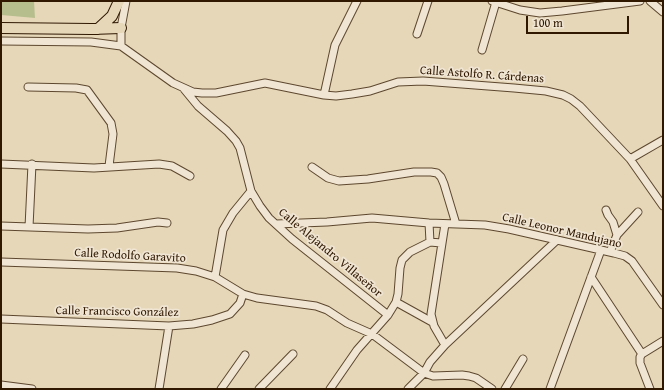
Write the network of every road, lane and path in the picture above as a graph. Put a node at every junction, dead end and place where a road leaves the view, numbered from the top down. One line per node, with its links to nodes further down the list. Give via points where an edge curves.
1 (120, 1): 9 (street); 12 (highway, via 112,16)
2 (126, 1): 9 (street)
3 (357, 1): 19 (street, via 335,45)
4 (428, 1): 13 (street)
5 (640, 1): 7 (street, via 540,13)
6 (650, 1): 8 (street)
7 (494, 2): 16 (street)
8 (663, 12)
9 (123, 16): 11 (street)
10 (1, 28): 12 (highway)
11 (121, 28): 12 (highway); 15 (street)
12 (95, 29)
13 (417, 34)
14 (1, 41): 15 (street, Calle Astolfo R. Cárdenas, via 91,42)
15 (121, 46): 18 (street, Calle Astolfo R. Cárdenas)
16 (482, 50)
17 (28, 87): 24 (street, via 87,90 110,123 113,134)
18 (183, 88): 19 (street, Calle Astolfo R. Cárdenas, via 192,92 210,93 265,83); 27 (street, Calle Alejandro Villaseñor, via 198,106 236,141)
19 (324, 95): 21 (street, Calle Astolfo R. Cárdenas, via 352,94 412,81 555,92 580,106)
20 (663, 140): 21 (street)
21 (630, 159): 28 (street, Calle Astolfo R. Cárdenas)
22 (1, 164): 23 (street)
23 (32, 164): 24 (street, via 94,168); 37 (street)
24 (109, 166): 26 (street, via 159,164 172,166)
25 (312, 167): 35 (street, via 328,178 339,181 414,172 437,173 444,184)
26 (190, 176)
27 (251, 191): 33 (street, Calle Alejandro Villaseñor); 46 (street, via 223,230)
28 (663, 206)
29 (606, 210): 38 (street, via 614,222)
30 (638, 212): 38 (street)
31 (167, 223): 37 (street, via 88,229)
32 (429, 223): 33 (street, Calle Leonor Mandujano, via 372,218); 34 (street, Calle Leonor Mandujano); 40 (street)
33 (276, 224): 50 (street, Calle Alejandro Villaseñor)
34 (445, 224): 35 (street, Calle Leonor Mandujano); 41 (street)
35 (456, 224): 39 (street, Calle Leonor Mandujano, via 485,225)
36 (1, 226): 37 (street)
37 (29, 227)
38 (617, 235): 43 (street)
39 (557, 240): 42 (street, Calle Leonor Mandujano); 56 (street)
40 (430, 242): 41 (street); 48 (street, via 410,252 402,260)
41 (441, 243): 52 (street, via 431,308)
42 (601, 250): 43 (street, Calle Leonor Mandujano); 45 (street)
43 (610, 252): 49 (street, Calle Leonor Mandujano, via 632,261)
44 (1, 262): 46 (street, Calle Rodolfo Garavito, via 177,268)
45 (591, 276): 58 (street); 71 (street)
46 (215, 277): 47 (street, Calle Rodolfo Garavito)
47 (243, 294): 53 (street, Calle Francisco González, via 240,303 230,314 212,320); 54 (street, Calle Rodolfo Garavito, via 316,306)
48 (396, 302): 50 (street); 52 (street)
49 (663, 305)
50 (388, 315): 54 (street)
51 (1, 319): 53 (street, Calle Francisco González)
52 (432, 322): 56 (street)
53 (169, 326): 65 (street)
54 (372, 334): 61 (street, Calle Rodolfo Garavito); 68 (street, via 357,350)
55 (663, 341): 58 (street)
56 (445, 345): 61 (street)
57 (292, 354): 67 (street)
58 (642, 354): 72 (street, via 640,363)
59 (245, 355): 66 (street)
60 (523, 359): 70 (street)
61 (424, 373): 63 (street, Calle Rodolfo Garavito, via 433,376 469,376); 69 (street)
62 (1, 385): 64 (street)
63 (487, 388)
64 (32, 389)
65 (159, 389)
66 (223, 389)
67 (259, 389)
68 (330, 389)
69 (408, 389)
70 (505, 389)
71 (550, 389)
72 (650, 389)

